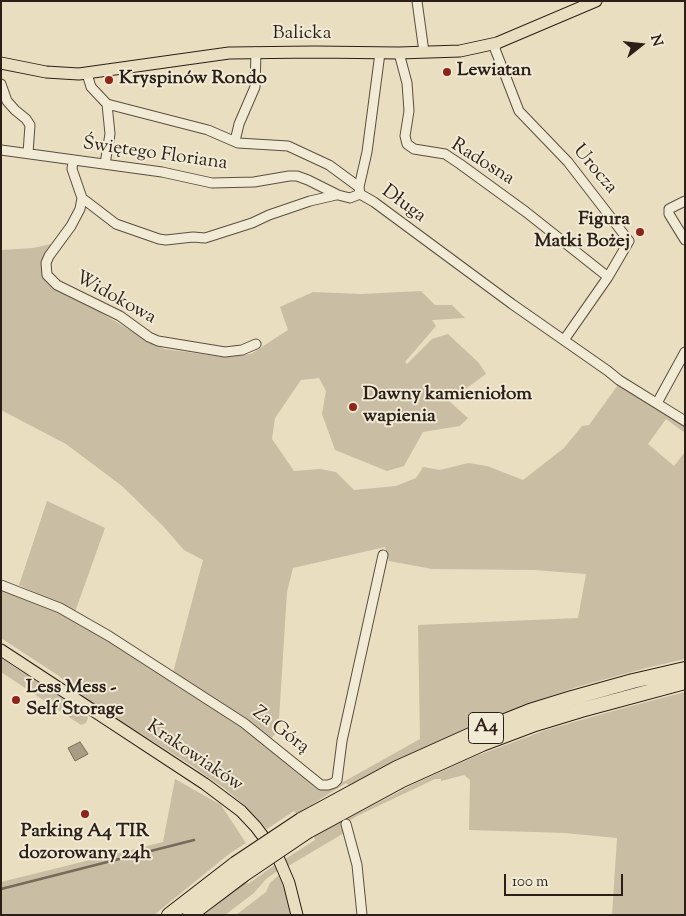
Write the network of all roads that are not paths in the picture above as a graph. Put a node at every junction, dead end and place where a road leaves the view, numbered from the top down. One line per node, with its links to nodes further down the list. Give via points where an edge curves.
1 (417, 1): 5 (street)
2 (596, 1): 3 (main road, Balicka)
3 (497, 43): 5 (main road, Balicka, via 460,51); 22 (street, Urocza, via 496,49 519,111 568,162 629,241)
4 (256, 52): 6 (main road, Balicka); 9 (main road, Balicka, via 202,56); 12 (street, via 255,87)
5 (424, 52): 7 (main road, Balicka)
6 (380, 53): 7 (main road, Balicka); 17 (street)
7 (399, 53): 22 (street, Radosna, via 407,83 407,144 414,150 445,154)
8 (1, 63): 9 (main road, Balicka, via 54,73)
9 (87, 74): 11 (street, via 91,87)
10 (1, 84): 14 (street, via 7,101 30,125)
11 (107, 104): 12 (street, Długa, via 208,130); 16 (street, via 110,134)
12 (235, 141): 17 (street, Długa, via 288,146 329,165)
13 (1, 150): 14 (street, Świętego Floriana)
14 (28, 153): 15 (street, Świętego Floriana)
15 (72, 161): 16 (street, Świętego Floriana); 19 (street)
16 (105, 164): 18 (street, Świętego Floriana, via 212,182 254,182 297,176)
17 (360, 191): 18 (street, Świętego Floriana, via 350,198); 23 (street, Długa)
18 (338, 195): 19 (street, via 310,201 204,238 166,240 122,227)
19 (82, 198): 24 (street, Widokowa, via 71,226 46,263 48,275 57,285 120,316 158,341 225,352)
20 (685, 201): 21 (street, via 669,209 669,214)
21 (685, 240)
22 (608, 277): 23 (street, Urocza)
23 (564, 340): 26 (street, Długa)
24 (256, 344)
25 (685, 352): 26 (street)
26 (657, 403): 27 (street, Długa)
27 (685, 421)
28 (383, 555): 29 (street, Za Górą, via 342,741 337,780 328,785 322,785 244,723 109,636 60,608)
29 (1, 585)
30 (1, 650): 38 (main road, Krakowiaków, via 206,784 241,811 277,856 289,883)
31 (685, 669): 34 (highway, A4, via 572,698 475,733 380,776)
32 (685, 682): 34 (highway, A4, via 580,710 498,738)
33 (346, 824): 39 (street, via 357,865)
34 (304, 826): 35 (highway, A4, bridge)
35 (239, 869): 36 (highway, A4); 37 (highway, A4)
36 (170, 915)
37 (190, 915)
38 (297, 915)
39 (362, 915)

